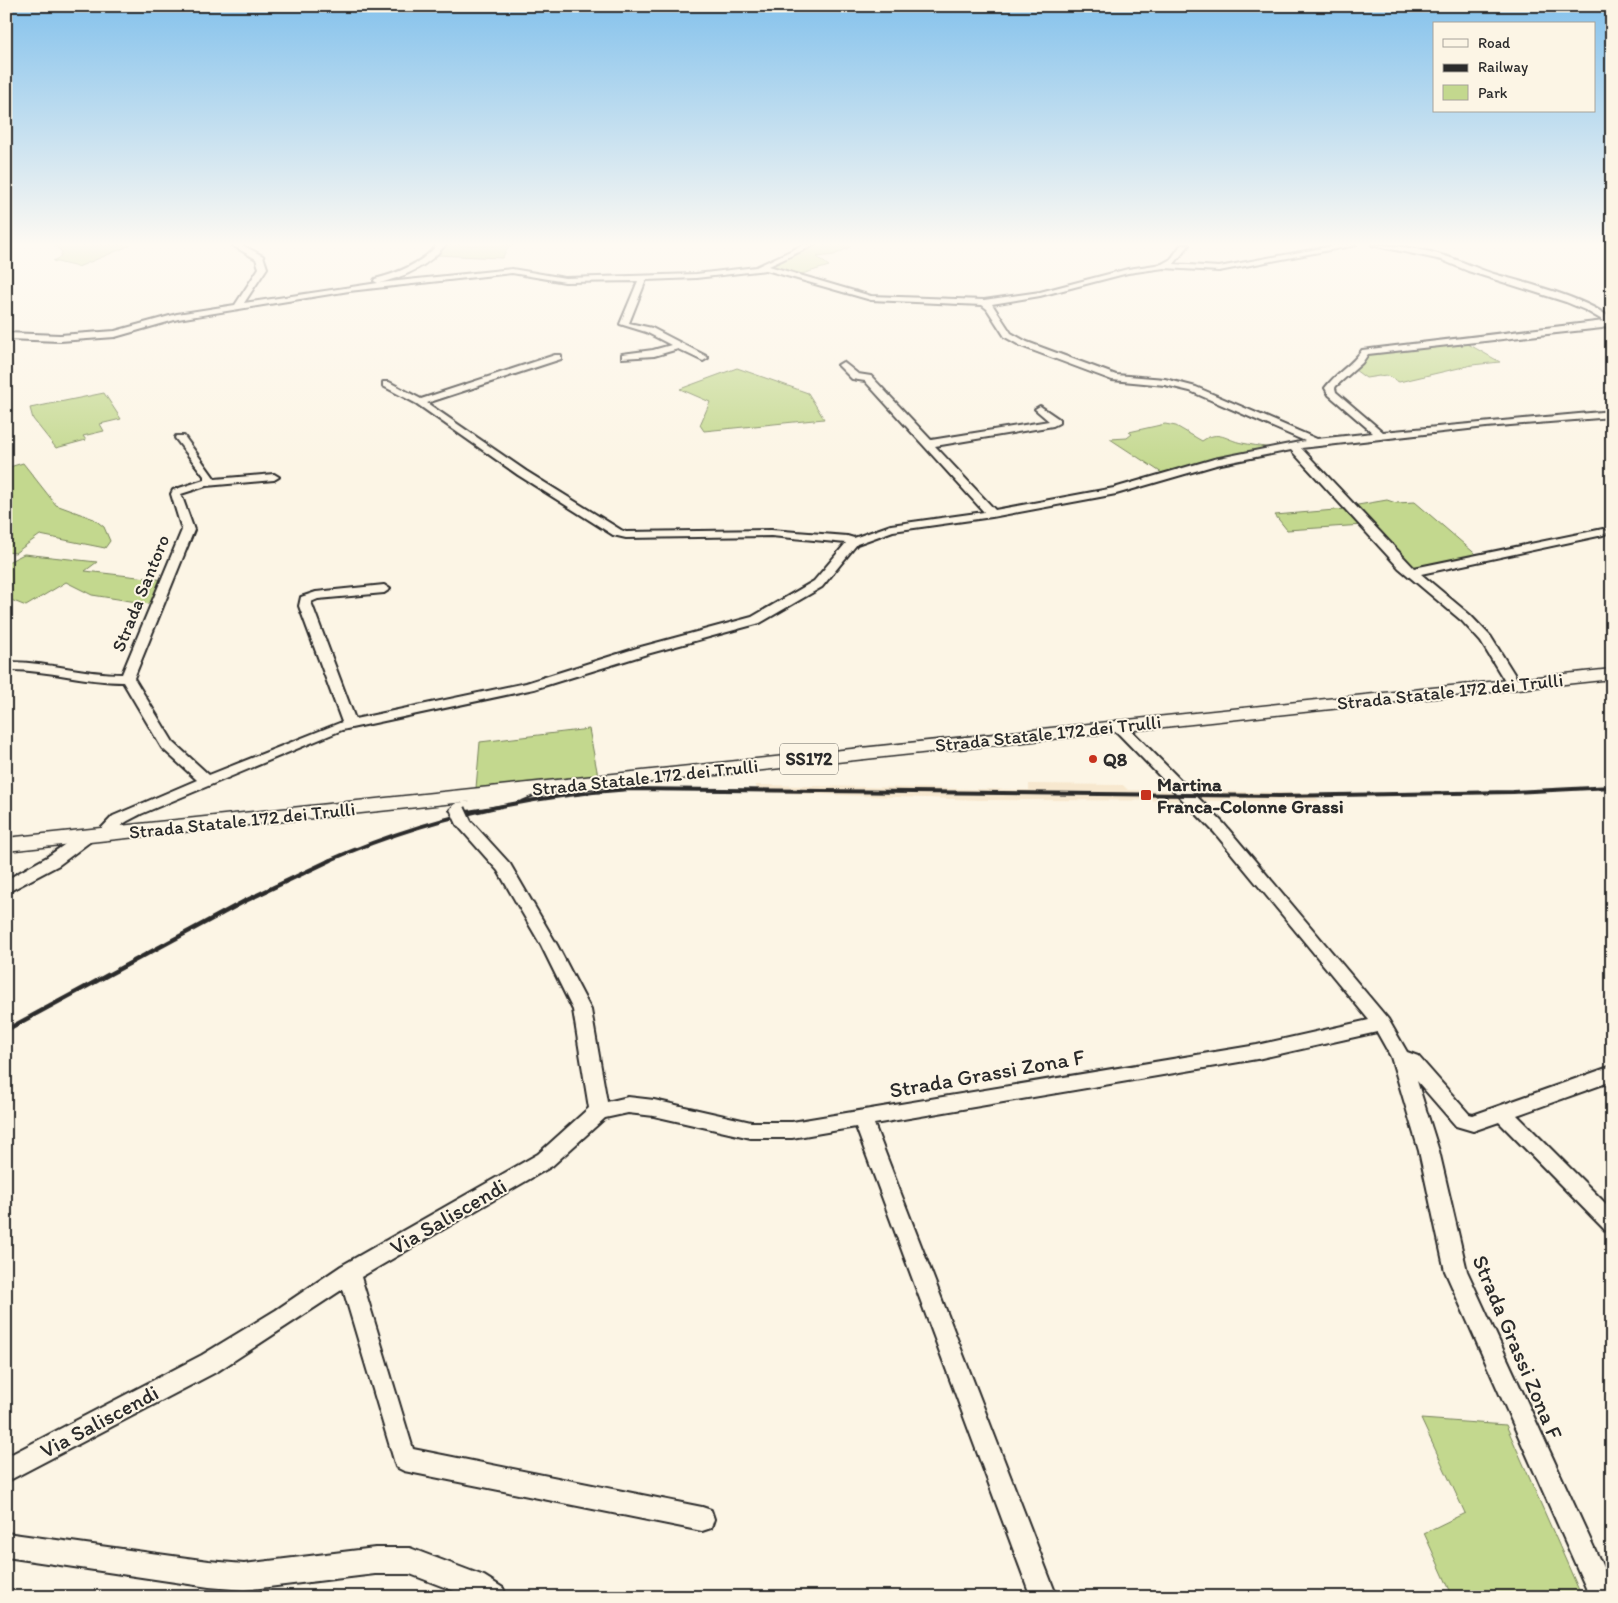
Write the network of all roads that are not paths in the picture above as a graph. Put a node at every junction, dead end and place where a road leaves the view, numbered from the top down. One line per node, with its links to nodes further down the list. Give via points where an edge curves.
1 (170, 320): 5 (street, via 116,334 60,338)
2 (626, 320): 6 (street, via 624,324 642,328)
3 (998, 320): 17 (street, via 1008,335 1024,344 1114,378 1165,382 1193,389)
4 (1609, 320): 15 (street, via 1610,322 1592,326 1365,352 1330,388)
5 (6, 336)
6 (677, 346): 7 (street, via 654,353); 9 (street)
7 (625, 356)
8 (558, 358): 12 (street)
9 (703, 358)
10 (843, 365): 18 (street, via 855,377 868,378)
11 (386, 384): 12 (street)
12 (420, 402): 24 (street, via 610,530 622,534 772,533)
13 (1040, 409): 18 (street, via 1053,418 1054,423)
14 (1612, 414): 15 (street)
15 (1381, 435): 17 (street)
16 (180, 438): 21 (street, via 209,476)
17 (1316, 442): 19 (street)
18 (928, 444): 22 (street)
19 (1293, 446): 22 (street, via 1214,462 1116,491); 25 (street)
20 (274, 477): 21 (street, Strada Santoro)
21 (210, 482): 29 (street, Strada Santoro, via 177,492 188,530)
22 (992, 514): 24 (street, via 891,528)
23 (1609, 533): 25 (street)
24 (853, 542): 31 (street, via 818,584 756,620 529,686)
25 (1413, 572): 30 (street, via 1486,640)
26 (384, 589): 31 (street, via 305,600)
27 (6, 666): 29 (street, via 34,667 81,676)
28 (1612, 674): 30 (main road, Strada Statale 172 dei Trulli / SS172)
29 (127, 678): 33 (street, Strada Santoro, via 167,745)
30 (1514, 685): 32 (main road, Strada Statale 172 dei Trulli / SS172)
31 (350, 724): 33 (street, via 299,742)
32 (1118, 726): 34 (main road, Strada Statale 172 dei Trulli / SS172); 38 (street, Strada Grassi Zona F, via 1220,828)
33 (208, 782): 35 (street, via 130,814)
34 (538, 788): 35 (main road, Strada Statale 172 dei Trulli / SS172); 41 (street, via 512,799 462,806 461,816 504,868 582,1010)
35 (95, 836): 36 (main road, Strada Statale 172 dei Trulli / SS172); 37 (street)
36 (6, 845)
37 (6, 886)
38 (1382, 1024): 39 (street, Strada Grassi Zona F); 43 (street, Strada Grassi Zona F, via 1257,1052)
39 (1400, 1057): 42 (street, via 1411,1061 1463,1120 1472,1123); 51 (street, Strada Grassi Zona F, via 1429,1151 1456,1271)
40 (1612, 1073): 42 (street)
41 (599, 1111): 43 (street, Strada Grassi Zona F, via 628,1105 654,1108 751,1130 792,1130); 45 (street, Via Saliscendi, via 545,1160)
42 (1502, 1112): 44 (street)
43 (862, 1118): 50 (street)
44 (1612, 1224)
45 (349, 1273): 46 (street, Via Saliscendi, via 210,1363); 47 (street, via 404,1460)
46 (6, 1470)
47 (702, 1519)
48 (6, 1545): 49 (street, via 244,1577 376,1561 410,1561 475,1585)
49 (494, 1597)
50 (1044, 1597)
51 (1603, 1597)

